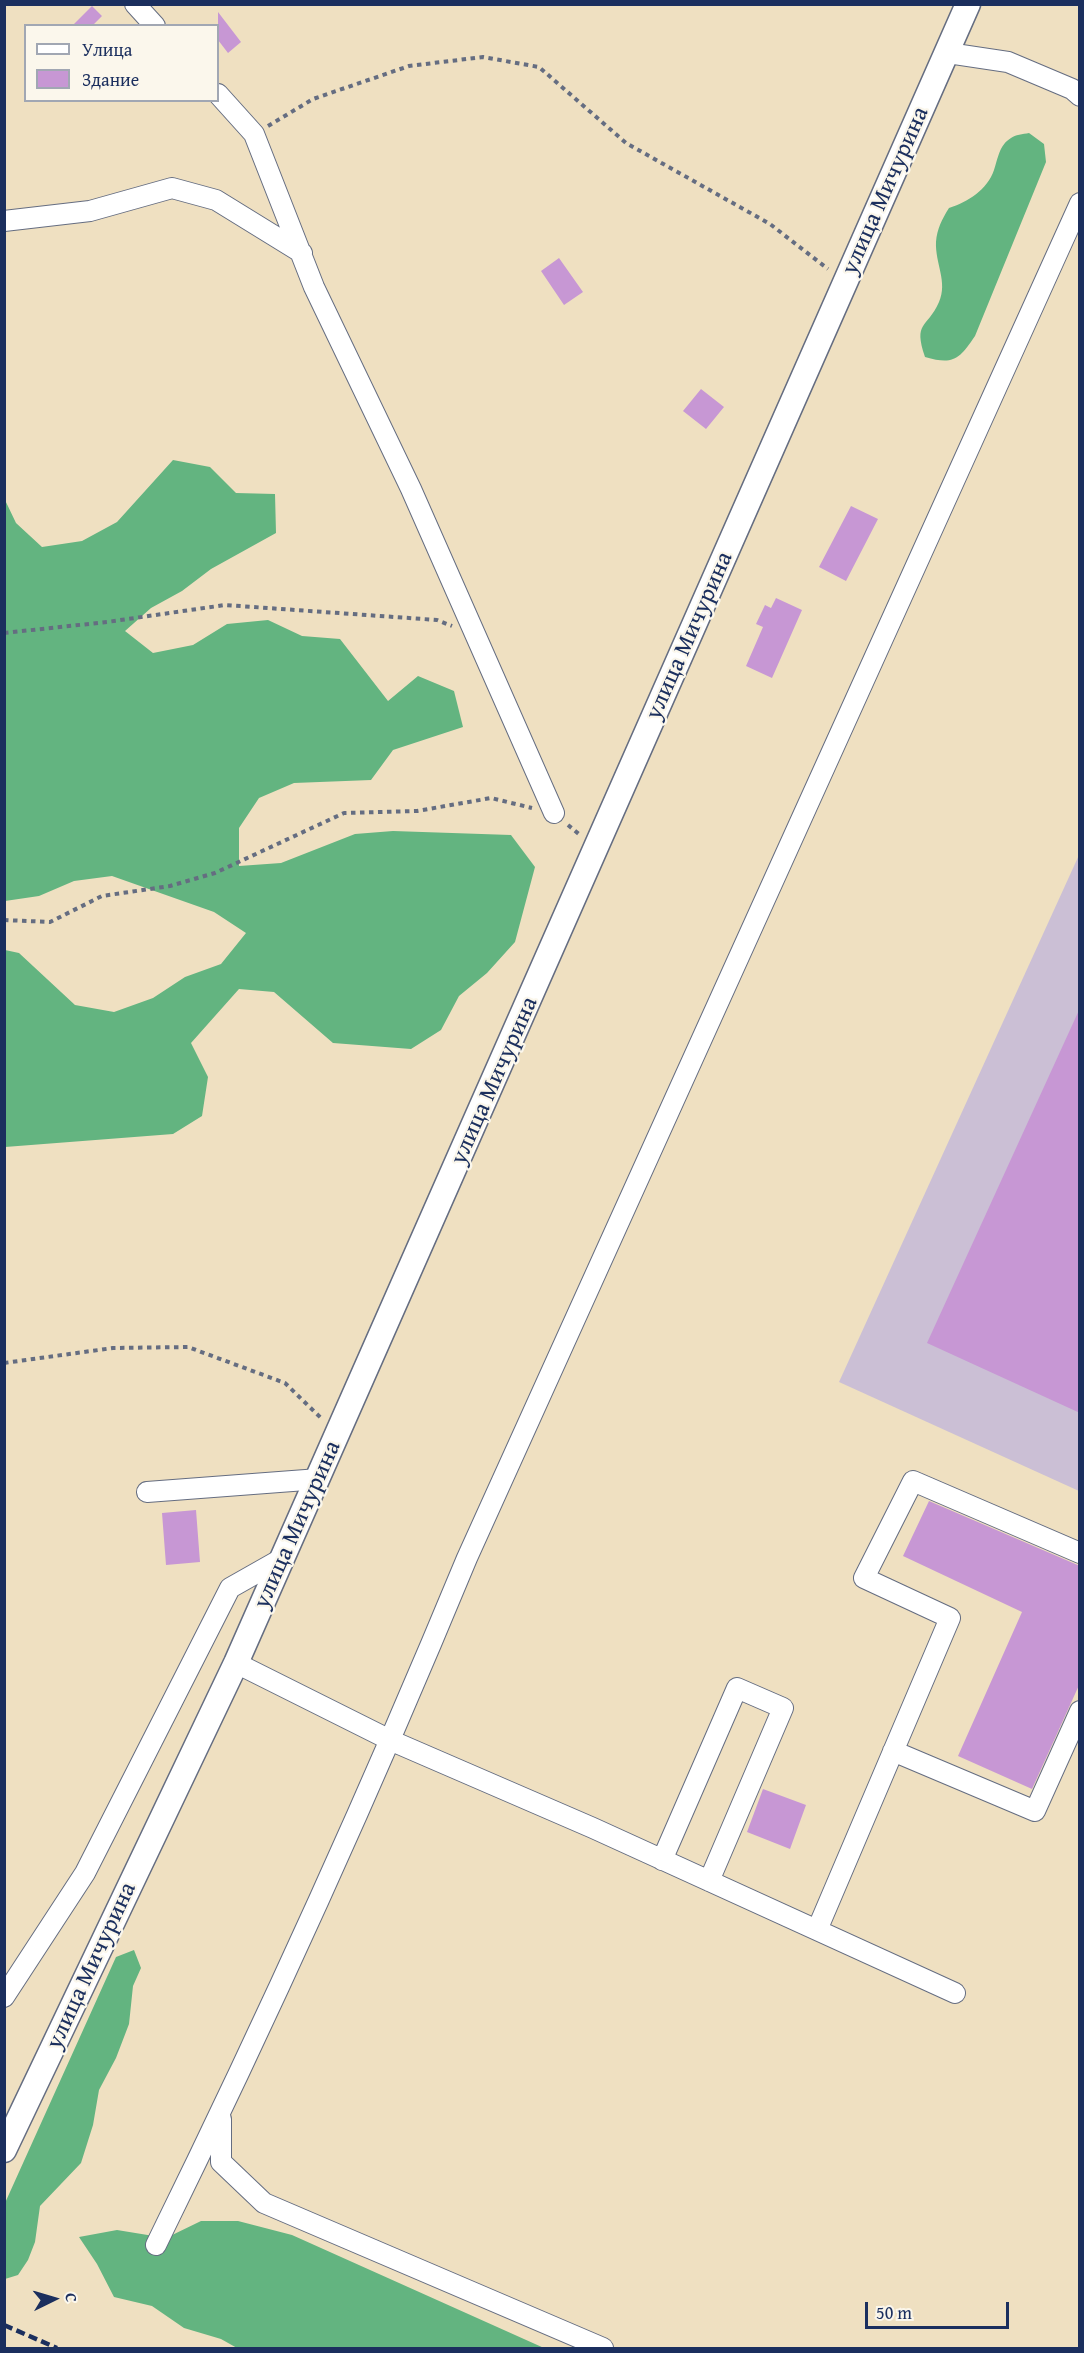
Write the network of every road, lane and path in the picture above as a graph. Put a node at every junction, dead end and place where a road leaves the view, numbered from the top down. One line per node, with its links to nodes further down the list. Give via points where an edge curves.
1 (135, 4): 3 (lane)
2 (968, 4): 4 (main road, улица Мичурина)
3 (153, 24)
4 (948, 53): 6 (lane, via 1008,62); 11 (main road, улица Мичурина)
5 (219, 95): 7 (lane)
6 (1080, 96)
7 (254, 134): 10 (lane); 11 (path, via 313,99 409,66 483,57 539,67 626,143 770,224)
8 (1080, 203): 25 (lane, via 467,1558)
9 (4, 221): 10 (lane, via 90,212 172,188 216,200)
10 (302, 253): 13 (lane)
11 (846, 283): 15 (main road, улица Мичурина)
12 (4, 633): 13 (path, via 225,605 437,620)
13 (475, 636): 14 (lane)
14 (554, 813): 15 (path); 16 (path, via 491,798 417,811 344,813 215,873 170,886 102,896 50,922)
15 (597, 849): 18 (main road, улица Мичурина)
16 (4, 920)
17 (4, 1363): 18 (path, via 113,1348 188,1347 285,1383)
18 (339, 1435): 19 (main road, улица Мичурина)
19 (319, 1479): 20 (lane); 22 (main road, улица Мичурина)
20 (147, 1492)
21 (1080, 1553): 26 (lane, via 913,1481 864,1578 950,1618)
22 (283, 1558): 23 (main road, улица Мичурина); 31 (lane, via 230,1588 85,1873)
23 (237, 1663): 25 (lane); 33 (main road, улица Мичурина)
24 (1080, 1711): 26 (lane, via 1035,1811)
25 (392, 1740): 27 (lane); 32 (lane)
26 (893, 1751): 29 (lane)
27 (662, 1860): 28 (lane); 28 (lane, via 737,1688 783,1708)
28 (709, 1881): 29 (lane)
29 (817, 1930): 30 (lane)
30 (955, 1993)
31 (4, 1997)
32 (221, 2112): 34 (lane); 35 (lane, via 221,2162 264,2203)
33 (4, 2150)
34 (156, 2245)
35 (603, 2349)

